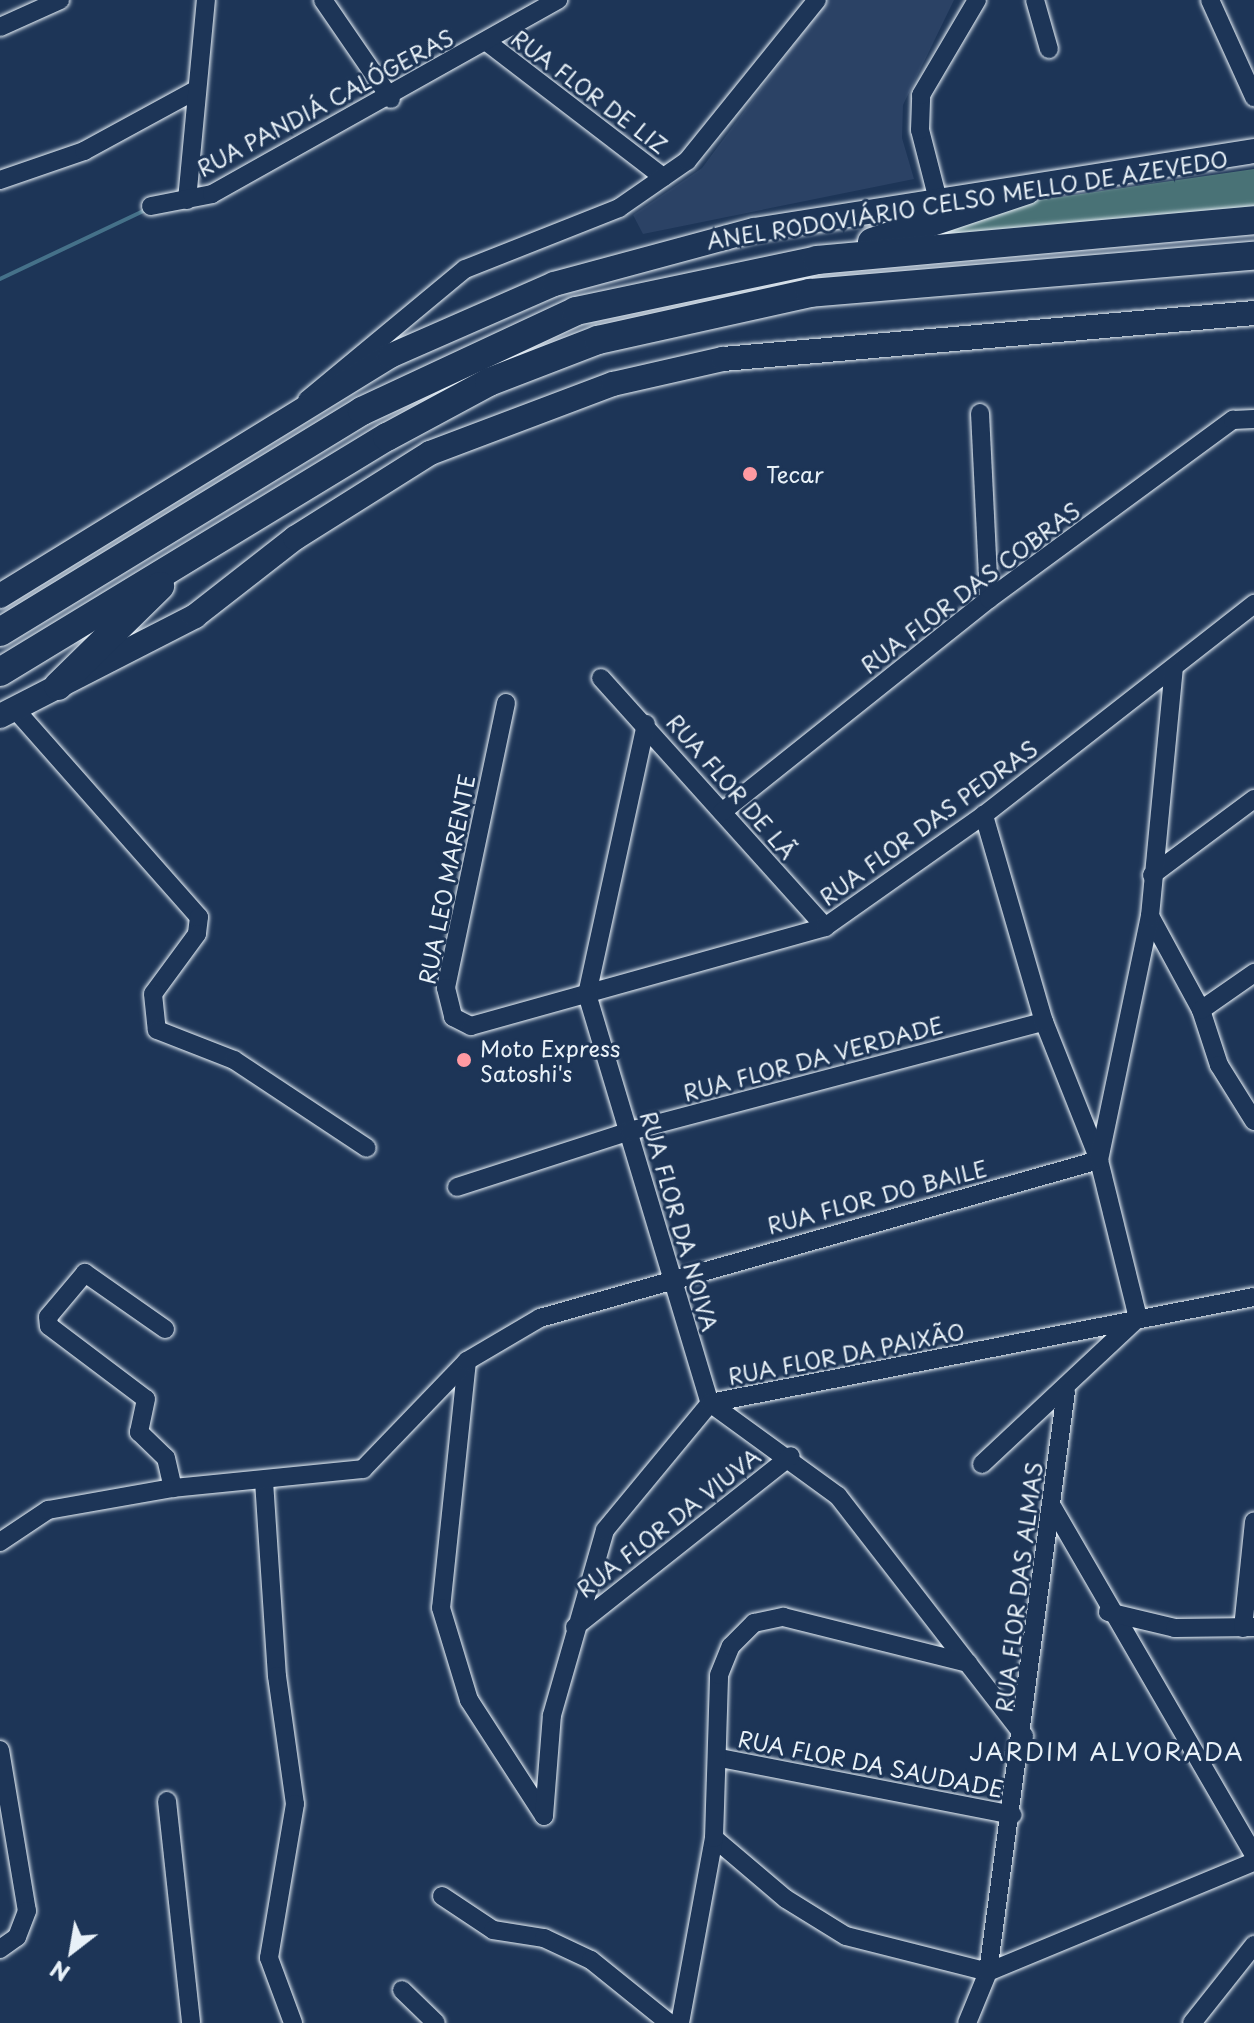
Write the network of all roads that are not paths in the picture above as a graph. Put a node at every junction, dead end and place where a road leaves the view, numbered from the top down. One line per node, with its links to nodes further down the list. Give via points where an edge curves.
1 (60, 0): 9 (street)
2 (206, 0): 12 (street)
3 (323, 0): 14 (street)
4 (558, 0): 10 (street, RUA PANDIÁ CALÓGERAS)
5 (817, 0): 16 (street, via 697,149)
6 (977, 0): 20 (street, via 921,95 920,130)
7 (1035, 0): 11 (street)
8 (1210, 0): 13 (street)
9 (0, 27)
10 (487, 42): 14 (street, RUA PANDIÁ CALÓGERAS); 16 (street, RUA FLOR DE LIZ)
11 (1049, 49)
12 (196, 90): 17 (street, via 84,151); 19 (street)
13 (1254, 97)
14 (391, 99): 19 (street, RUA PANDIÁ CALÓGERAS, via 212,194)
15 (1254, 151): 18 (main road, ANEL RODOVIÁRIO CELSO MELLO DE AZEVEDO)
16 (663, 177): 26 (street, via 619,208 465,269 318,386)
17 (0, 180)
18 (1027, 190): 20 (main road, ANEL RODOVIÁRIO CELSO MELLO DE AZEVEDO); 24 (highway)
19 (187, 200): 21 (street, RUA PANDIÁ CALÓGERAS)
20 (938, 200): 26 (main road, ANEL RODOVIÁRIO CELSO MELLO DE AZEVEDO, via 754,230 554,284 446,328)
21 (151, 206)
22 (1254, 220): 24 (highway, ANEL RODOVIÁRIO CELSO MELLO DE AZEVEDO)
23 (1254, 256): 29 (highway, via 810,293 598,340 489,382)
24 (817, 260): 33 (highway, ANEL RODOVIÁRIO CELSO MELLO DE AZEVEDO, via 632,296 473,354 362,411)
25 (1254, 313): 37 (main road, via 723,359 613,384 430,453 295,538 195,616)
26 (298, 411): 30 (main road, ANEL RODOVIÁRIO CELSO MELLO DE AZEVEDO)
27 (980, 413): 31 (street)
28 (1254, 419): 31 (street, RUA FLOR DAS COBRAS, via 1233,420)
29 (199, 548): 35 (highway); 37 (highway)
30 (0, 596)
31 (989, 599): 42 (street, RUA FLOR DAS COBRAS)
32 (1254, 604): 34 (street, RUA FLOR DAS PEDRAS)
33 (0, 632)
34 (1174, 668): 43 (street, RUA FLOR DAS PEDRAS); 44 (street)
35 (0, 672)
36 (601, 678): 40 (street, RUA FLOR DE LÃ)
37 (58, 686): 39 (main road)
38 (506, 703): 48 (street, RUA LEO MARENTE, via 447,1005 471,1026)
39 (7, 712): 53 (street, via 199,917 197,934 153,994 149,1012 157,1030 234,1060)
40 (646, 724): 42 (street, RUA FLOR DE LÃ); 48 (street, RUA FLOR DA NOIVA)
41 (1254, 799): 44 (street)
42 (722, 812): 46 (street, RUA FLOR DE LÃ)
43 (984, 815): 46 (street, RUA FLOR DAS PEDRAS); 50 (street)
44 (1152, 875): 45 (street)
45 (1150, 916): 49 (street); 54 (street)
46 (825, 927): 48 (street, RUA FLOR DAS PEDRAS)
47 (1254, 973): 49 (street)
48 (587, 994): 52 (street, RUA FLOR DA NOIVA)
49 (1201, 1010): 51 (street, via 1219,1065)
50 (1044, 1022): 52 (street, RUA FLOR DA VERDADE); 54 (street)
51 (1254, 1121)
52 (630, 1131): 55 (street, RUA FLOR DA VERDADE); 56 (street, RUA FLOR DA NOIVA)
53 (367, 1148)
54 (1099, 1160): 56 (street, RUA FLOR DO BAILE); 58 (street)
55 (457, 1187)
56 (668, 1278): 60 (street, RUA FLOR DO BAILE, via 540,1318); 62 (street, RUA FLOR DA NOIVA)
57 (1254, 1297): 58 (street, RUA FLOR DA PAIXÃO)
58 (1138, 1318): 61 (street); 62 (street, RUA FLOR DA PAIXÃO)
59 (165, 1329): 66 (street, via 85,1273 48,1317 49,1326 146,1399 139,1432 164,1455)
60 (467, 1361): 65 (street, RUA FLOR DO BAILE, via 372,1464); 71 (street, RUA FLOR DA PAIXÃO, via 441,1608 469,1700 544,1816 552,1715)
61 (1066, 1391): 64 (street); 67 (street, RUA FLOR DAS ALMAS)
62 (710, 1403): 63 (street); 71 (street, RUA FLOR DA PAIXÃO, via 616,1510)
63 (791, 1456): 71 (street, RUA FLOR DA VIUVA); 73 (street, via 838,1496)
64 (982, 1464)
65 (264, 1481): 66 (street, RUA FLOR DO BAILE); 91 (street, via 277,1676 295,1804 269,1958)
66 (173, 1488): 69 (street, RUA FLOR DO BAILE, via 48,1510)
67 (1053, 1508): 70 (street); 74 (street, RUA FLOR DAS ALMAS)
68 (1254, 1522): 72 (street)
69 (0, 1542)
70 (1108, 1612): 72 (street, via 1175,1628); 81 (street)
71 (575, 1627)
72 (1249, 1628)
73 (968, 1663): 74 (street); 76 (street, via 807,1620 768,1618 723,1659)
74 (1024, 1736): 79 (street, RUA FLOR DAS ALMAS)
75 (0, 1750): 78 (street)
76 (720, 1758): 79 (street, RUA FLOR DA SAUDADE); 80 (street)
77 (167, 1801): 88 (street)
78 (3, 1804): 85 (street, via 27,1911 22,1927)
79 (1013, 1815): 86 (street, RUA FLOR DAS ALMAS)
80 (714, 1838): 86 (street, via 786,1899 846,1936); 94 (street)
81 (1254, 1855)
82 (1254, 1862): 86 (street)
83 (442, 1896): 93 (street, via 493,1930 544,1938 591,1960)
84 (1254, 1945): 96 (street)
85 (0, 1949)
86 (988, 1972): 95 (street, RUA FLOR DAS ALMAS)
87 (402, 1990): 92 (street)
88 (191, 2001): 89 (street); 90 (street)
89 (178, 2023)
90 (191, 2023)
91 (293, 2023)
92 (436, 2023)
93 (669, 2023)
94 (680, 2023)
95 (967, 2023)
96 (1192, 2023)

